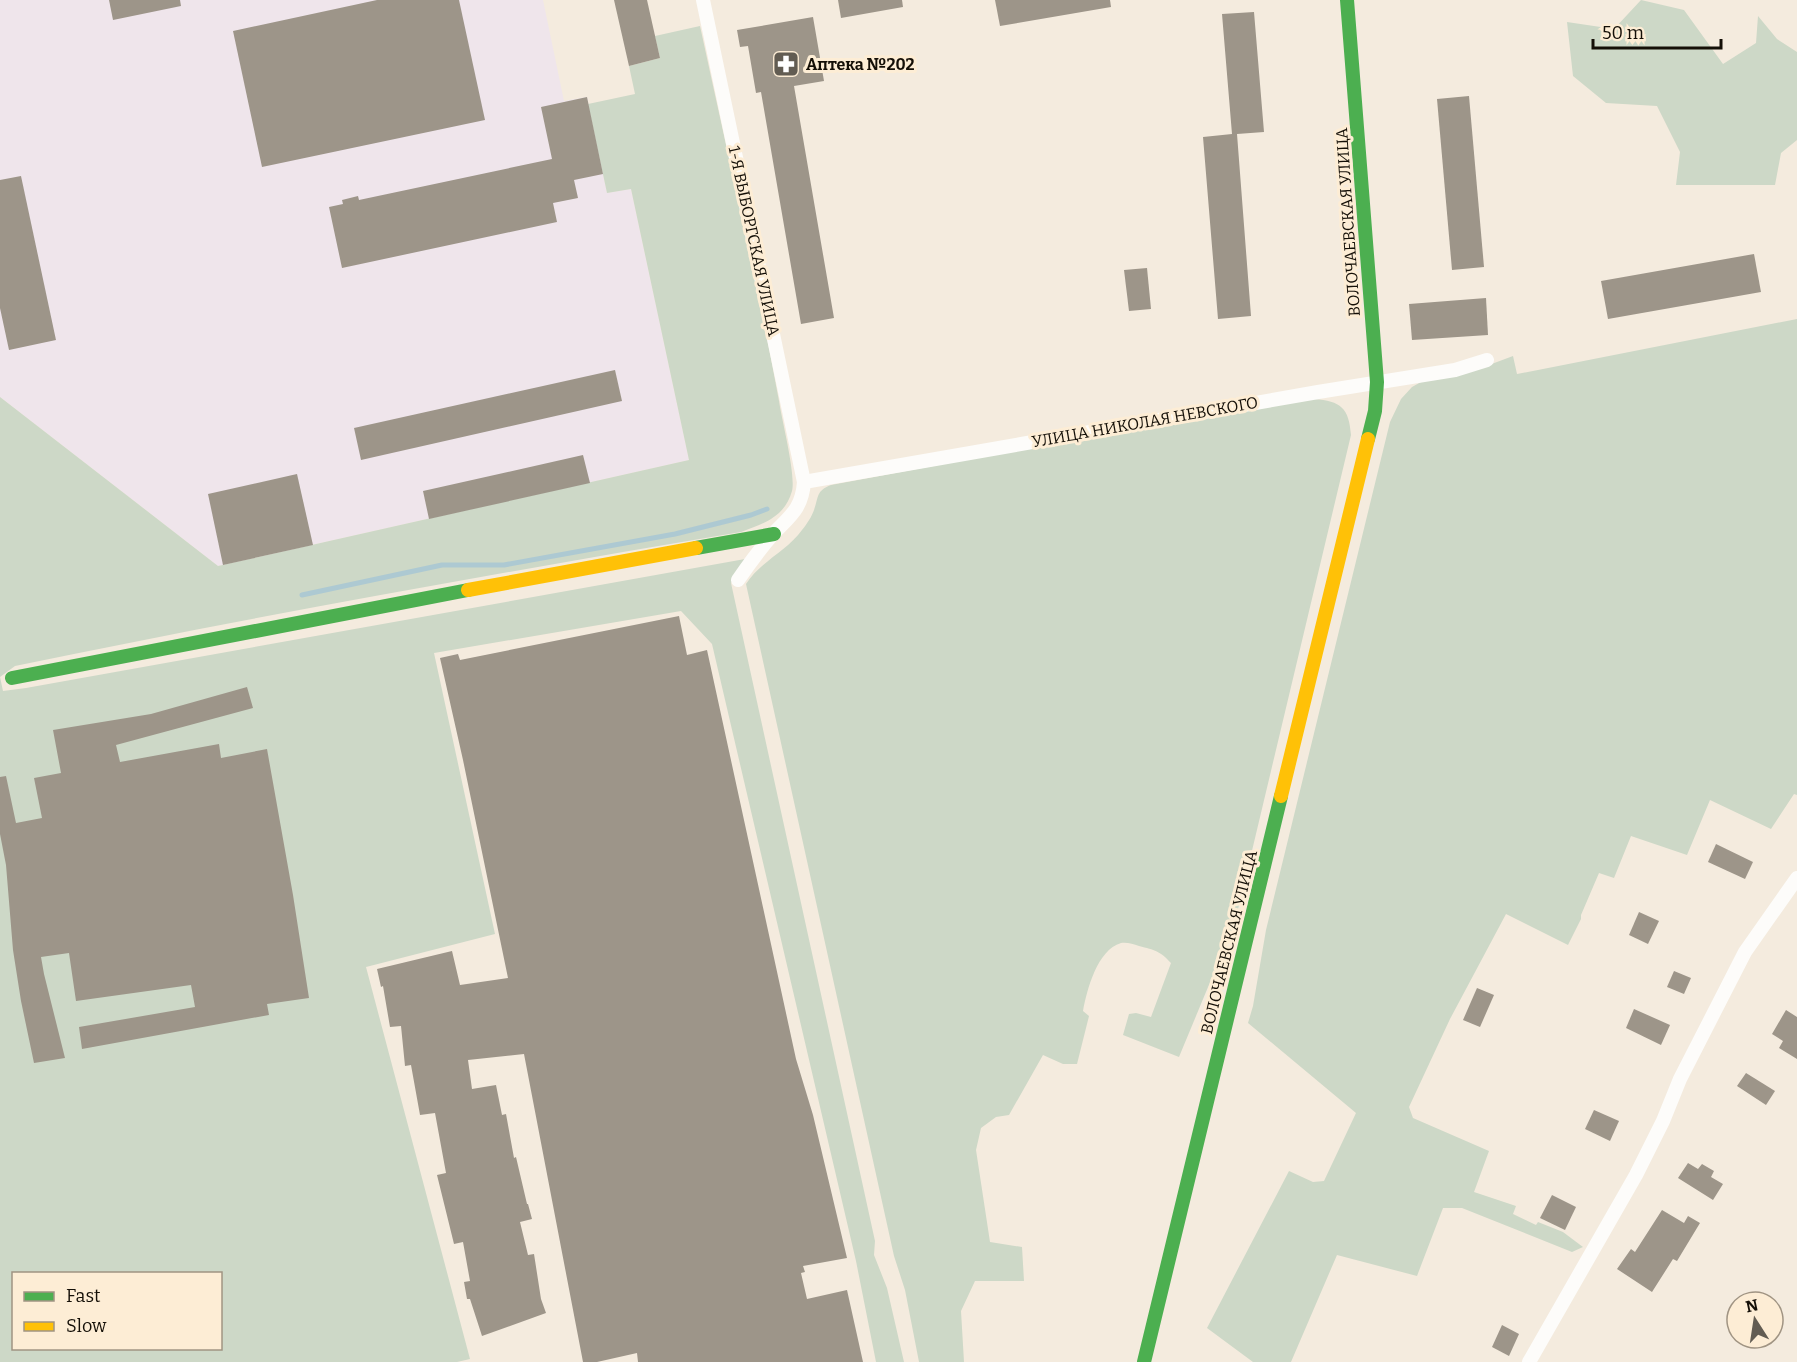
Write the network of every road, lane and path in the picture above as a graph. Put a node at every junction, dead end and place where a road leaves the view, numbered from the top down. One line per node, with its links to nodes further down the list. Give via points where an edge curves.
1 (704, 0): 5 (street, 1-Я ВЫБОРГСКАЯ УЛИЦА)
2 (1347, 0): 4 (street, ВОЛОЧАЕВСКАЯ УЛИЦА)
3 (1486, 360): 4 (street, УЛИЦА НИКОЛАЯ НЕВСКОГО, via 1455,370)
4 (1377, 382): 5 (street, УЛИЦА НИКОЛАЯ НЕВСКОГО); 10 (street, ВОЛОЧАЕВСКАЯ УЛИЦА, via 1375,411 1347,530)
5 (804, 482): 6 (street, via 800,504)
6 (774, 534): 7 (street); 8 (street)
7 (738, 580)
8 (12, 678)
9 (1797, 878): 11 (street, via 1745,952 1636,1175)
10 (1144, 1362)
11 (1529, 1362)

